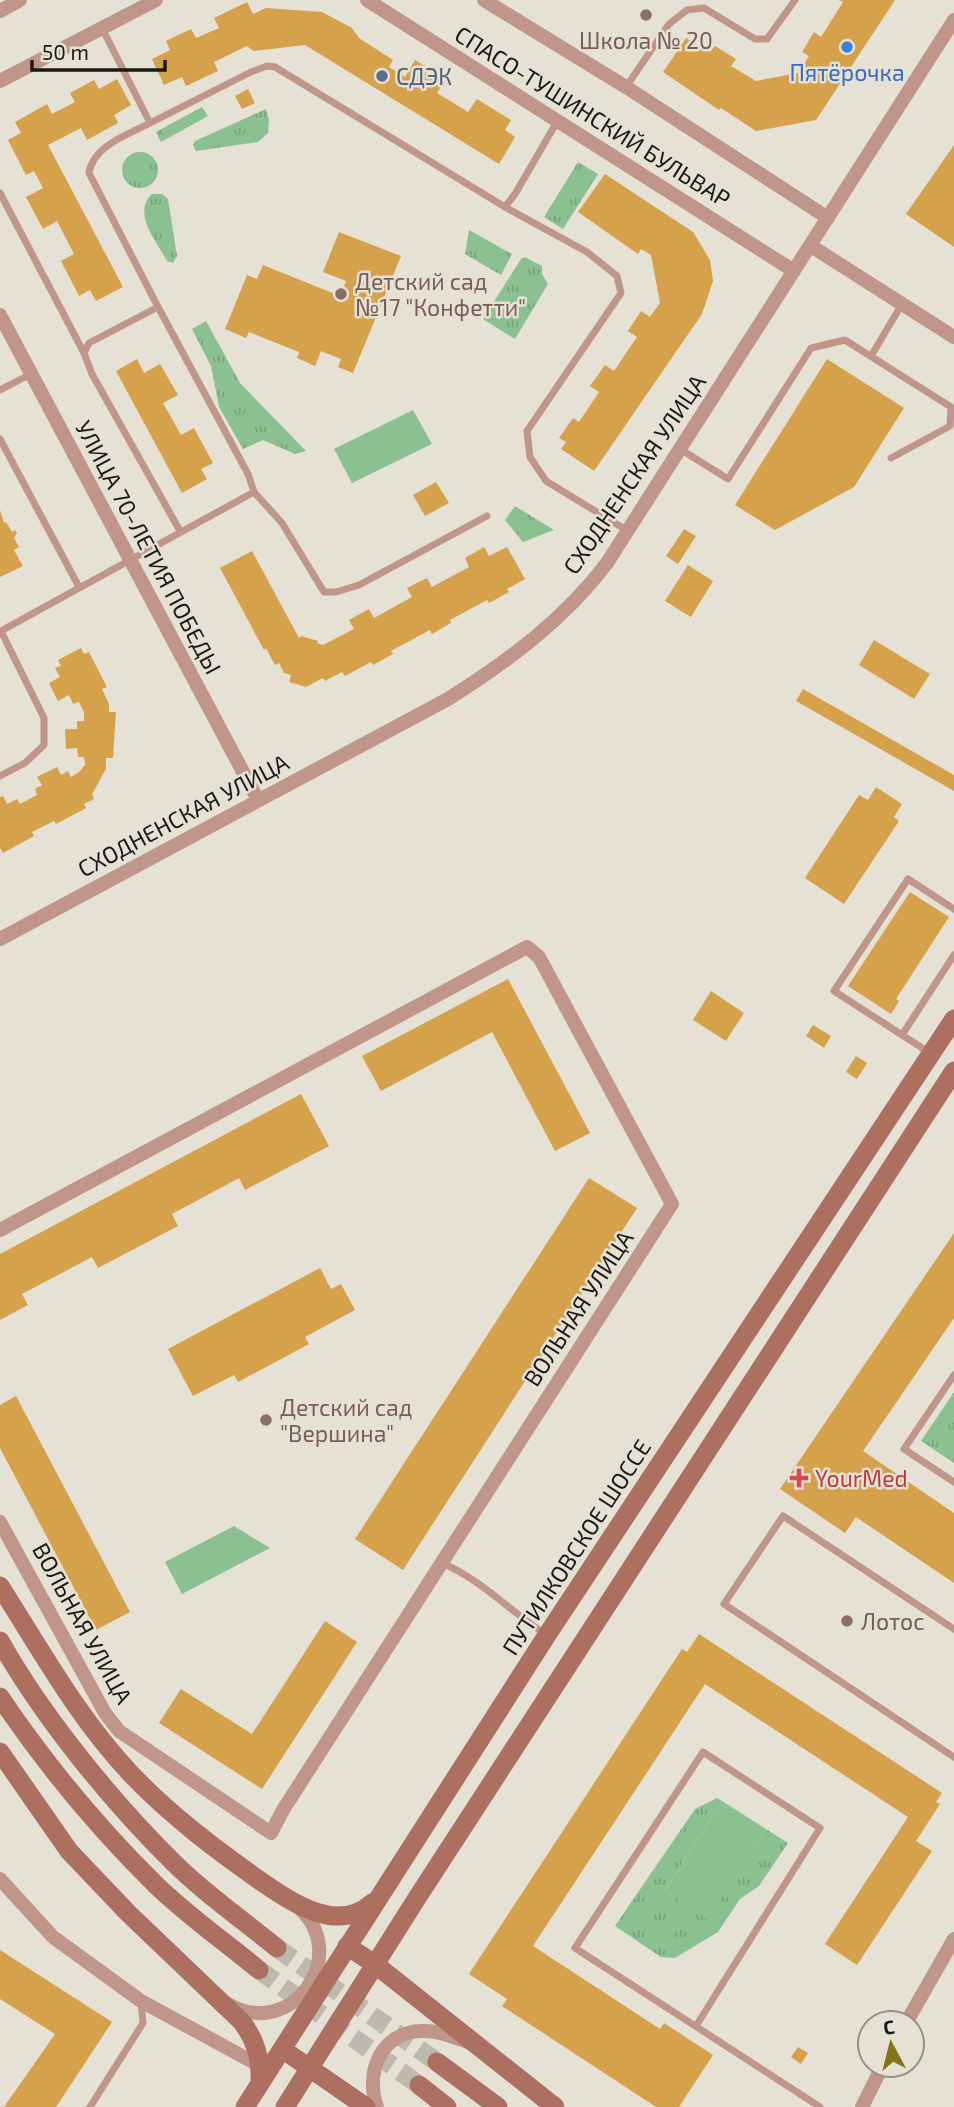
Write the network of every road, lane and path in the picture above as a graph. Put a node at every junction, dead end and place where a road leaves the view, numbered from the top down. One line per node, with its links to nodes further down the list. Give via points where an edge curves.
1 (20, 0): 6 (street)
2 (156, 0): 8 (street)
3 (367, 0): 11 (street, СПАСО-ТУШИНСКИЙ БУЛЬВАР)
4 (484, 0): 10 (street, СПАСО-ТУШИНСКИЙ БУЛЬВАР)
5 (795, 0): 10 (lane, via 767,39 755,39 704,8 687,10 669,24)
6 (0, 11)
7 (954, 20): 15 (street, СХОДНЕНСКАЯ УЛИЦА)
8 (102, 28): 9 (street); 12 (lane)
9 (0, 81)
10 (626, 87): 15 (street, СПАСО-ТУШИНСКИЙ БУЛЬВАР)
11 (558, 120): 14 (lane); 17 (street, СПАСО-ТУШИНСКИЙ БУЛЬВАР)
12 (150, 123): 14 (lane, via 267,66); 19 (lane, via 96,155 89,173)
13 (0, 193): 22 (lane)
14 (505, 207): 32 (lane, via 587,252 617,275 621,293 527,431 530,457 546,481)
15 (828, 218): 16 (street, СХОДНЕНСКАЯ УЛИЦА)
16 (811, 246): 17 (street, СХОДНЕНСКАЯ УЛИЦА); 18 (street)
17 (794, 271): 27 (street, СХОДНЕНСКАЯ УЛИЦА)
18 (902, 304): 21 (street); 23 (lane)
19 (158, 307): 22 (lane, via 89,343); 29 (lane)
20 (0, 316): 24 (street, УЛИЦА 70-ЛЕТИЯ ПОБЕДЫ)
21 (954, 337)
22 (85, 353): 31 (lane, via 92,374)
23 (870, 356): 27 (lane, via 845,340 811,348 727,479); 28 (lane, via 951,407 950,426)
24 (31, 374): 25 (lane); 33 (street, УЛИЦА 70-ЛЕТИЯ ПОБЕДЫ)
25 (0, 390)
26 (0, 439): 34 (lane)
27 (681, 449): 32 (street, СХОДНЕНСКАЯ УЛИЦА)
28 (891, 458)
29 (254, 492): 30 (lane, via 282,523 324,592 359,585); 31 (lane)
30 (487, 516)
31 (180, 531): 33 (lane)
32 (628, 531): 37 (street, СХОДНЕНСКАЯ УЛИЦА, via 568,610 487,674)
33 (129, 560): 34 (lane); 37 (street, УЛИЦА 70-ЛЕТИЯ ПОБЕДЫ)
34 (79, 587): 35 (lane)
35 (1, 629): 36 (lane, via 44,718 44,745 25,763)
36 (0, 776)
37 (258, 800): 39 (street, СХОДНЕНСКАЯ УЛИЦА)
38 (954, 909): 42 (lane, via 908,879 834,991)
39 (0, 939)
40 (954, 955): 42 (lane)
41 (954, 1019): 43 (main road, ПУТИЛКОВСКОЕ ШОССЕ)
42 (902, 1035): 43 (lane)
43 (931, 1054): 52 (main road, ПУТИЛКОВСКОЕ ШОССЕ)
44 (954, 1071): 63 (main road)
45 (0, 1230): 49 (street, ВОЛЬНАЯ УЛИЦА, via 527,947 539,957 672,1204)
46 (954, 1375): 47 (lane, via 904,1448)
47 (954, 1482)
48 (0, 1522): 49 (street, ВОЛЬНАЯ УЛИЦА, via 105,1713 120,1731 271,1833)
49 (442, 1563): 52 (lane, via 457,1569)
50 (0, 1586): 59 (main road, via 77,1707 130,1772 175,1817)
51 (954, 1629): 56 (lane, via 783,1516 724,1604)
52 (547, 1635): 58 (main road, ПУТИЛКОВСКОЕ ШОССЕ)
53 (0, 1641): 62 (main road, via 56,1725 108,1790 175,1864)
54 (0, 1697): 64 (main road, via 83,1808 158,1887)
55 (0, 1752): 65 (main road, via 69,1851)
56 (954, 1757)
57 (0, 1879): 66 (street, via 52,1937)
58 (375, 1900): 59 (main road, via 364,1910 339,1917); 61 (main road, ПУТИЛКОВСКОЕ ШОССЕ)
59 (294, 1904): 65 (street, via 312,1924 319,1948 316,1973 303,1994 282,2008 258,2013)
60 (954, 1939): 67 (street)
61 (347, 1946): 63 (main road); 70 (main road, ПУТИЛКОВСКОЕ ШОССЕ)
62 (276, 1948)
63 (376, 1965): 69 (main road); 72 (main road)
64 (259, 1970)
65 (221, 2000): 73 (main road, via 251,2034)
66 (141, 2001): 73 (street); 77 (lane, via 143,2023)
67 (914, 2009)
68 (696, 2026): 68 (lane, via 576,1948 703,1752 820,1828); 76 (lane)
69 (470, 2042): 81 (street, via 435,2031 402,2035 388,2045 372,2073); 84 (main road)
70 (282, 2049): 72 (main road); 73 (main road, ПУТИЛКОВСКОЕ ШОССЕ)
71 (437, 2062): 83 (main road)
72 (310, 2067): 79 (main road); 80 (main road)
73 (263, 2073): 78 (main road, ПУТИЛКОВСКОЕ ШОССЕ)
74 (876, 2079): 85 (street)
75 (419, 2085): 82 (main road)
76 (817, 2106)
77 (90, 2107)
78 (245, 2107)
79 (285, 2107)
80 (366, 2107)
81 (377, 2107)
82 (447, 2107)
83 (498, 2107)
84 (555, 2107)
85 (862, 2107)

